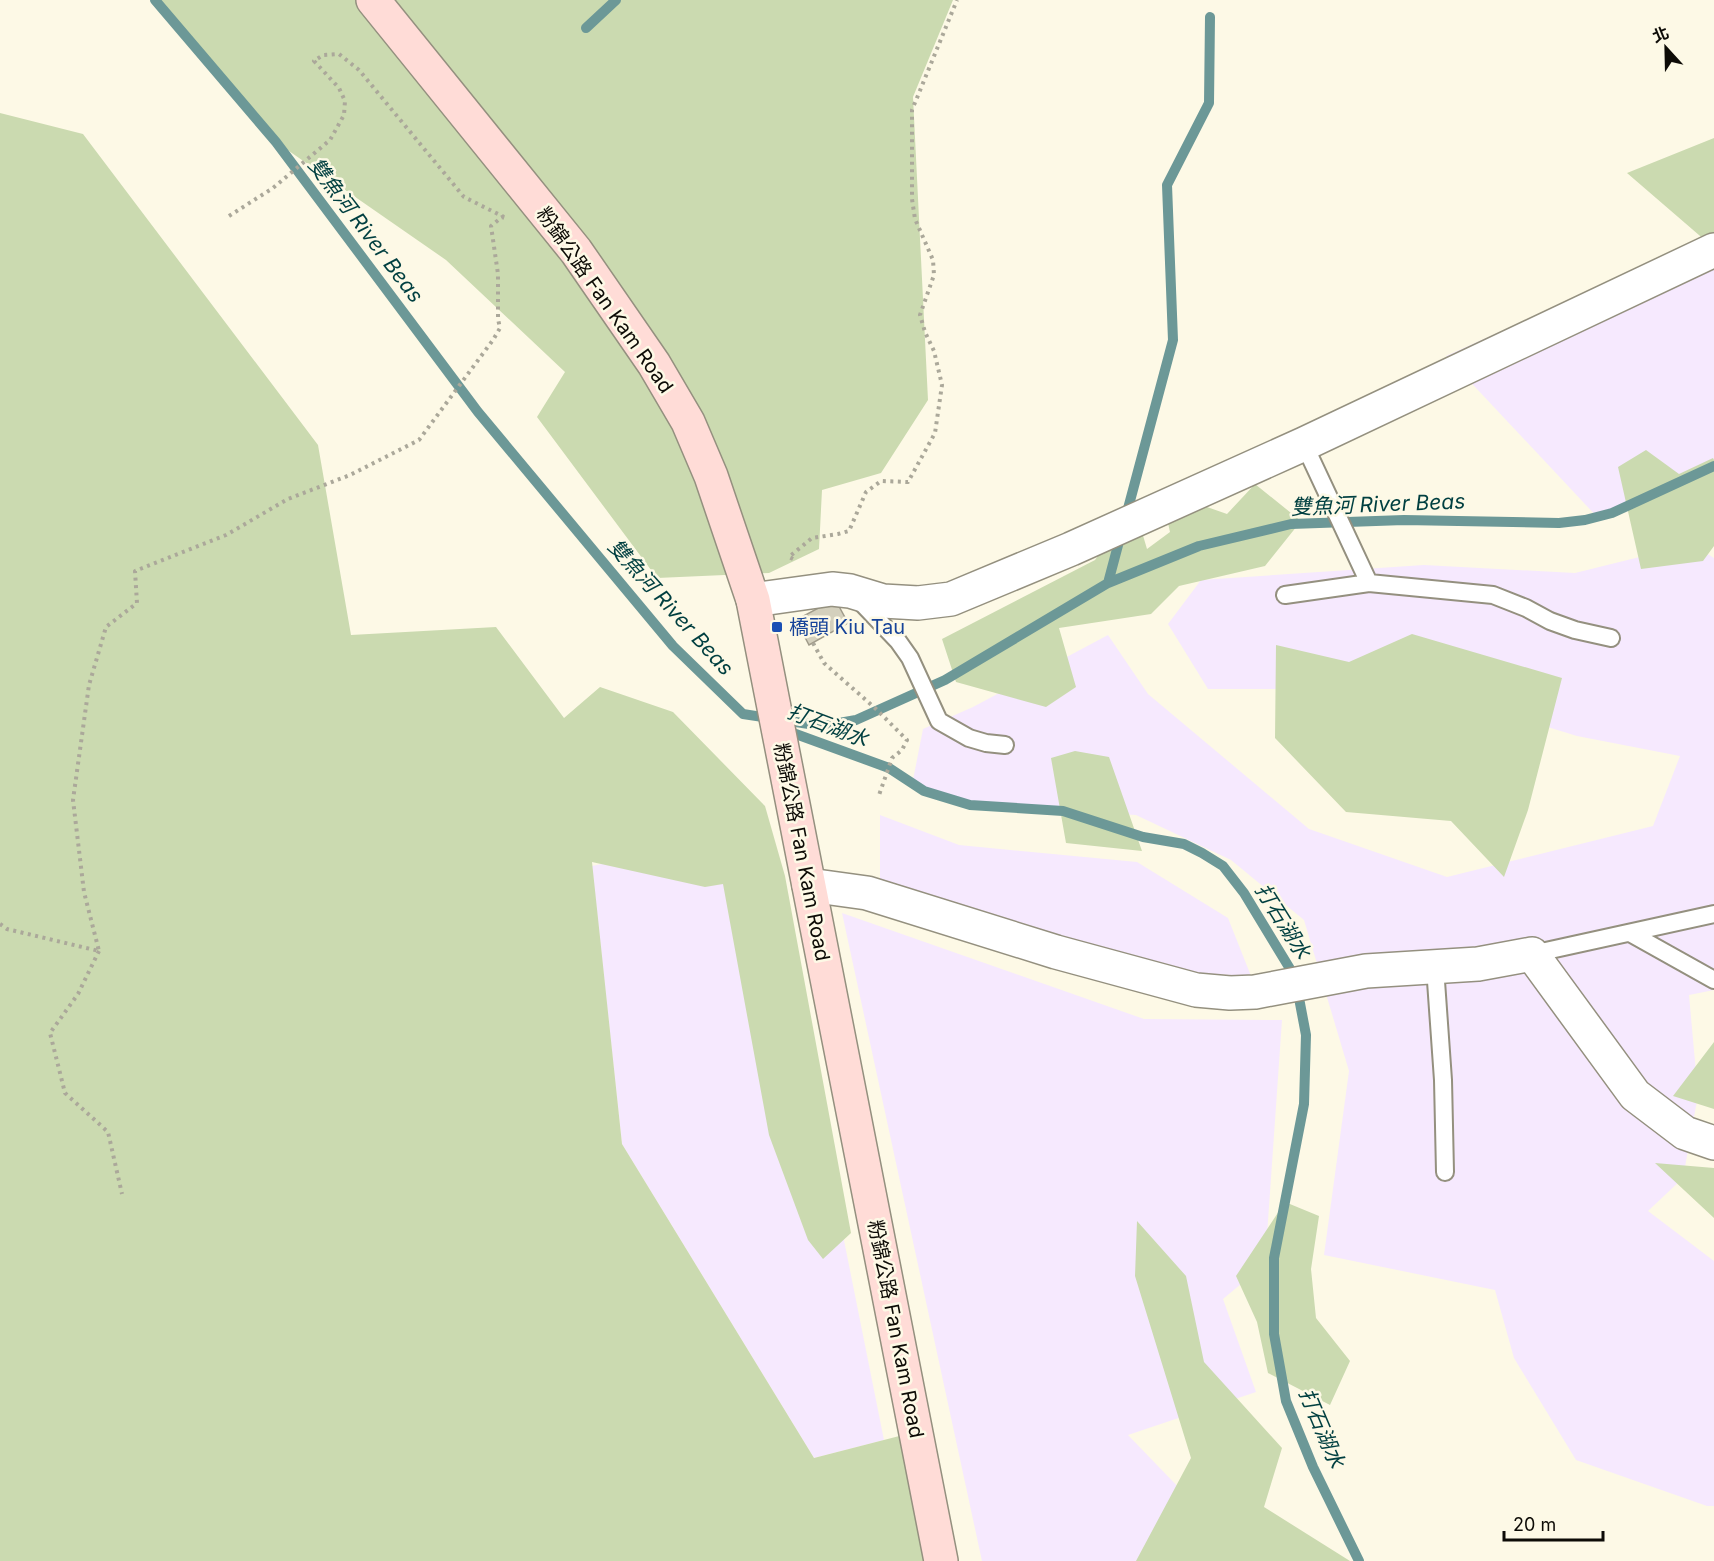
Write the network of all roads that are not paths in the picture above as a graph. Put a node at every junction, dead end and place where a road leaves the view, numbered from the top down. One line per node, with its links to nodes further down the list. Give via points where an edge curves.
1 (373, 0): 7 (main road, 粉錦公路 Fan Kam Road, via 576,251 654,364 688,423 711,476)
2 (1714, 250): 3 (street)
3 (1304, 444): 4 (lane); 5 (street, via 951,599 918,603 883,601)
4 (1369, 583): 6 (lane); 8 (lane, via 1493,595 1550,621)
5 (850, 591): 7 (street, via 832,589); 9 (lane, via 910,658 939,721 969,738)
6 (1285, 595)
7 (753, 600): 10 (main road, 粉錦公路 Fan Kam Road)
8 (1611, 638)
9 (1005, 745)
10 (808, 885): 14 (street, via 867,893 1056,952 1196,990 1255,992 1366,971); 18 (main road, 粉錦公路 Fan Kam Road)
11 (1714, 914): 12 (lane)
12 (1630, 933): 13 (lane); 15 (lane)
13 (1532, 954): 14 (street); 16 (street, via 1635,1095 1685,1133)
14 (1435, 967): 17 (lane)
15 (1714, 980)
16 (1714, 1143)
17 (1445, 1172)
18 (941, 1561)

